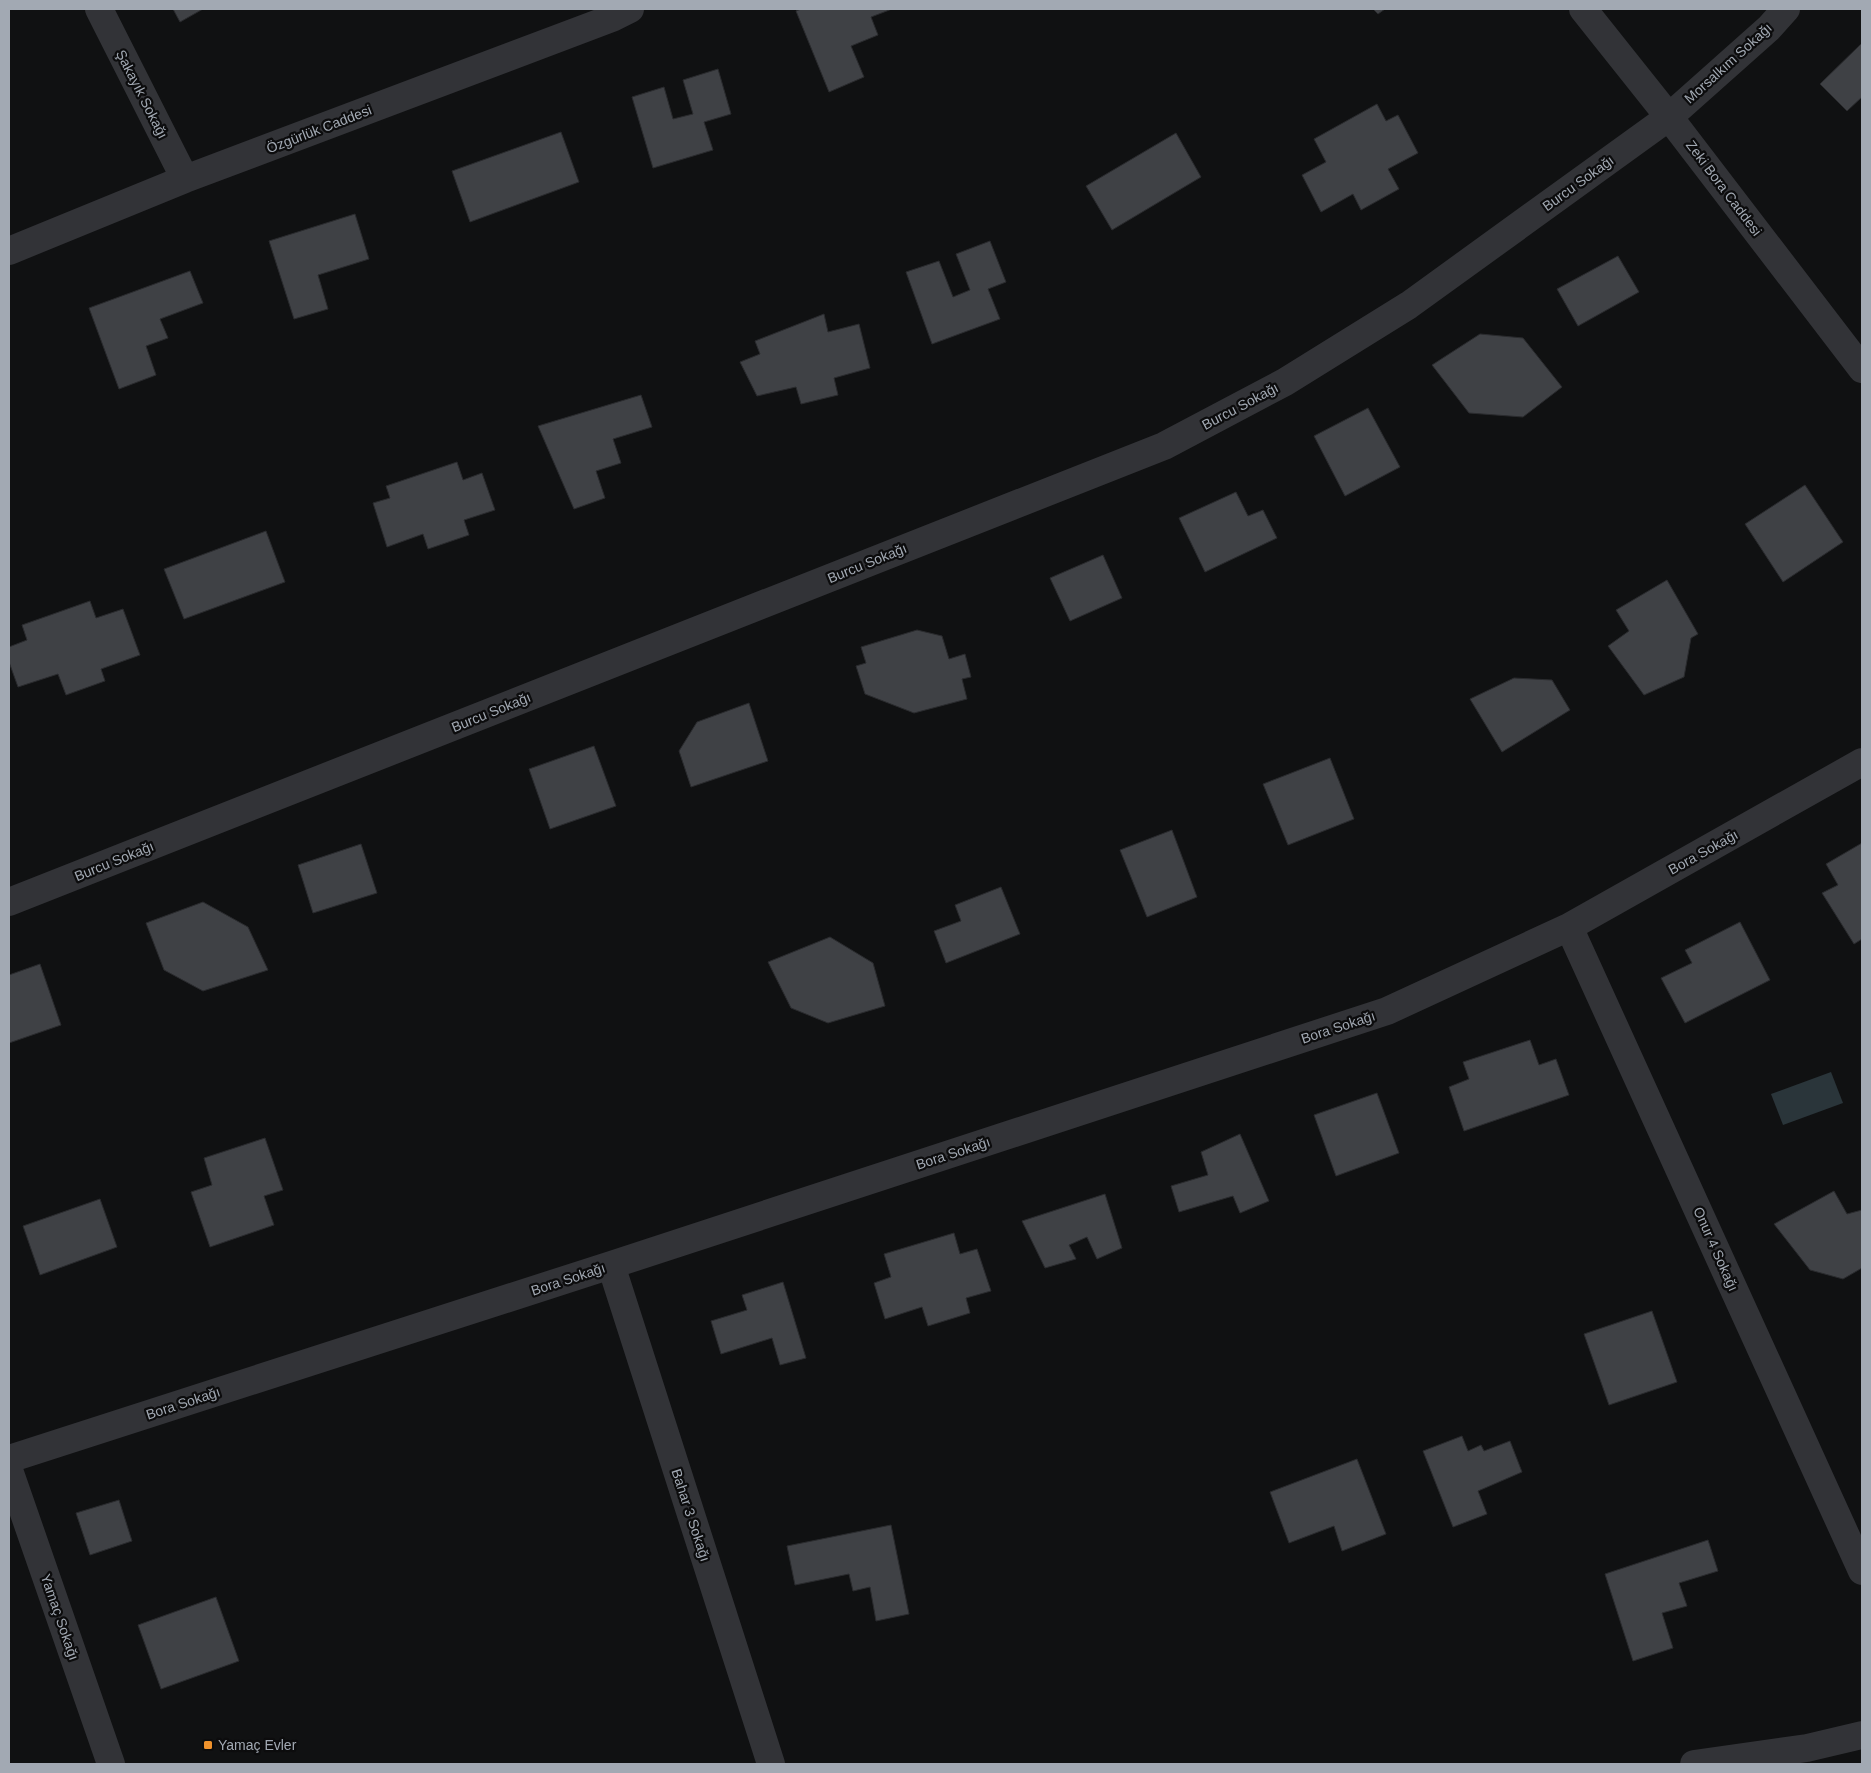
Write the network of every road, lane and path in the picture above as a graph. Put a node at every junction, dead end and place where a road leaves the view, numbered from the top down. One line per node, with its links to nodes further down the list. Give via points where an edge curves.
1 (99, 9): 6 (street, Şakayık Sokağı)
2 (630, 9): 6 (street, Özgürlük Caddesi)
3 (1583, 9): 5 (street, Zeki Bora Caddesi)
4 (1786, 9): 5 (street, Morsalkım Sokağı)
5 (1669, 117): 8 (street, Zeki Bora Caddesi); 10 (street, Burcu Sokağı, via 1409,305 1285,382 1164,446)
6 (185, 179): 7 (street, Özgürlük Caddesi)
7 (9, 251)
8 (1862, 369)
9 (1862, 762): 11 (street, Bora Sokağı)
10 (9, 902)
11 (1569, 927): 12 (street, Bora Sokağı, via 1387,1011); 15 (street, Onur 4 Sokağı)
12 (611, 1265): 13 (street, Bora Sokağı); 18 (street, Bahar 3 Sokağı)
13 (9, 1459)
14 (9, 1470): 17 (street, Yamaç Sokağı)
15 (1862, 1571)
16 (1862, 1735): 19 (street, via 1807,1748)
17 (111, 1764)
18 (771, 1764)
19 (1694, 1764)

